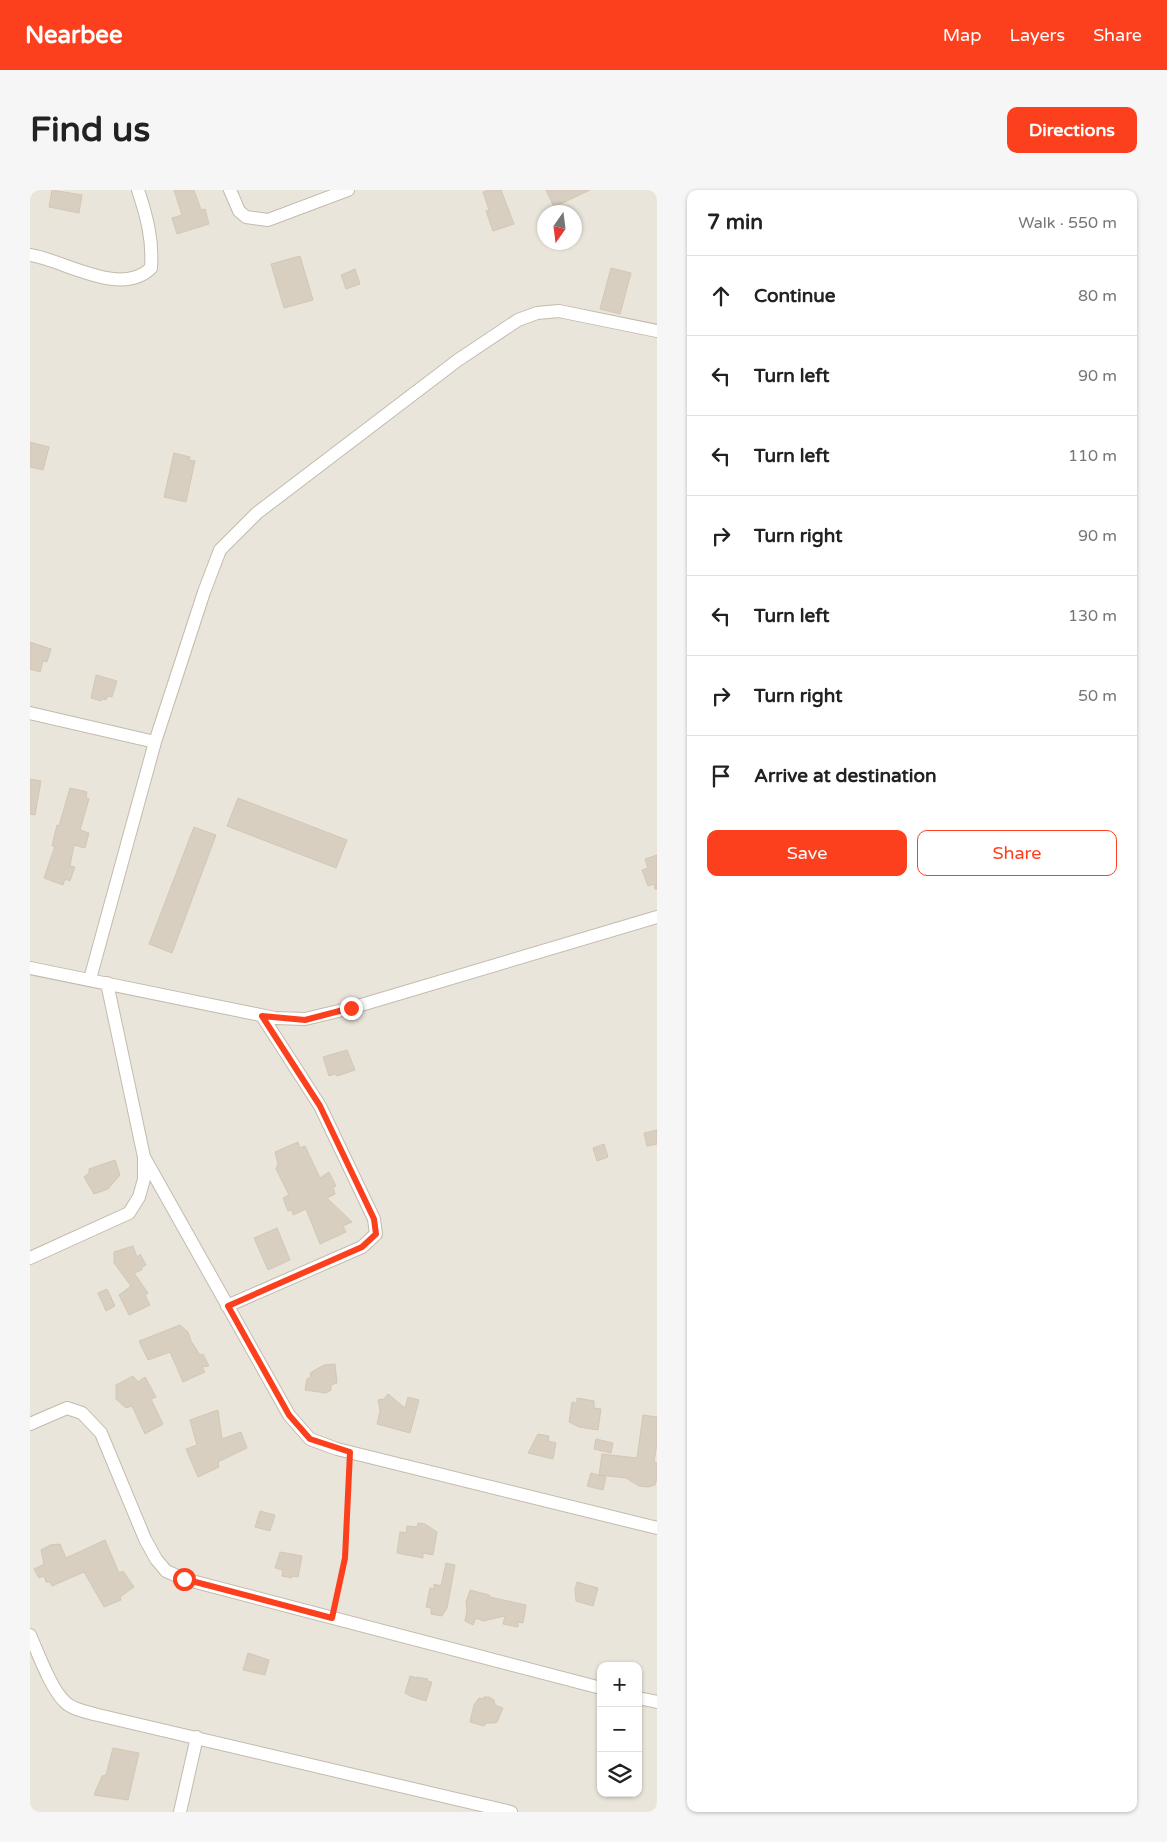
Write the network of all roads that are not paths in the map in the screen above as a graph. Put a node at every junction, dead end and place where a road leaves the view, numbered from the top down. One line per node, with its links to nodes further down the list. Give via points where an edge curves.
1 (138, 190): 4 (street, via 148,219 152,249 151,268 140,277 111,280)
2 (230, 190): 3 (street, via 239,211 246,217 268,220)
3 (348, 190)
4 (30, 255)
5 (657, 331): 7 (street, via 559,311 538,312 518,320 458,360 257,513 220,550)
6 (30, 712): 7 (street)
7 (155, 742): 10 (street)
8 (657, 917): 12 (street, via 305,1020)
9 (30, 968): 10 (street)
10 (90, 979): 11 (street)
11 (107, 983): 12 (street); 13 (street)
12 (262, 1016): 15 (street, via 320,1106 374,1219 376,1234 362,1247)
13 (144, 1157): 14 (street, via 144,1179 139,1197 129,1213); 15 (street)
14 (30, 1258)
15 (228, 1306): 17 (street, via 289,1415 310,1439 350,1452)
16 (30, 1424): 19 (street, via 67,1408 82,1413 101,1433 146,1539 166,1571 184,1579)
17 (657, 1528)
18 (30, 1635): 22 (street, via 55,1689 74,1708)
19 (597, 1687)
20 (642, 1699): 21 (street)
21 (657, 1702)
22 (197, 1738): 23 (street); 24 (street)
23 (180, 1812)
24 (511, 1812)

